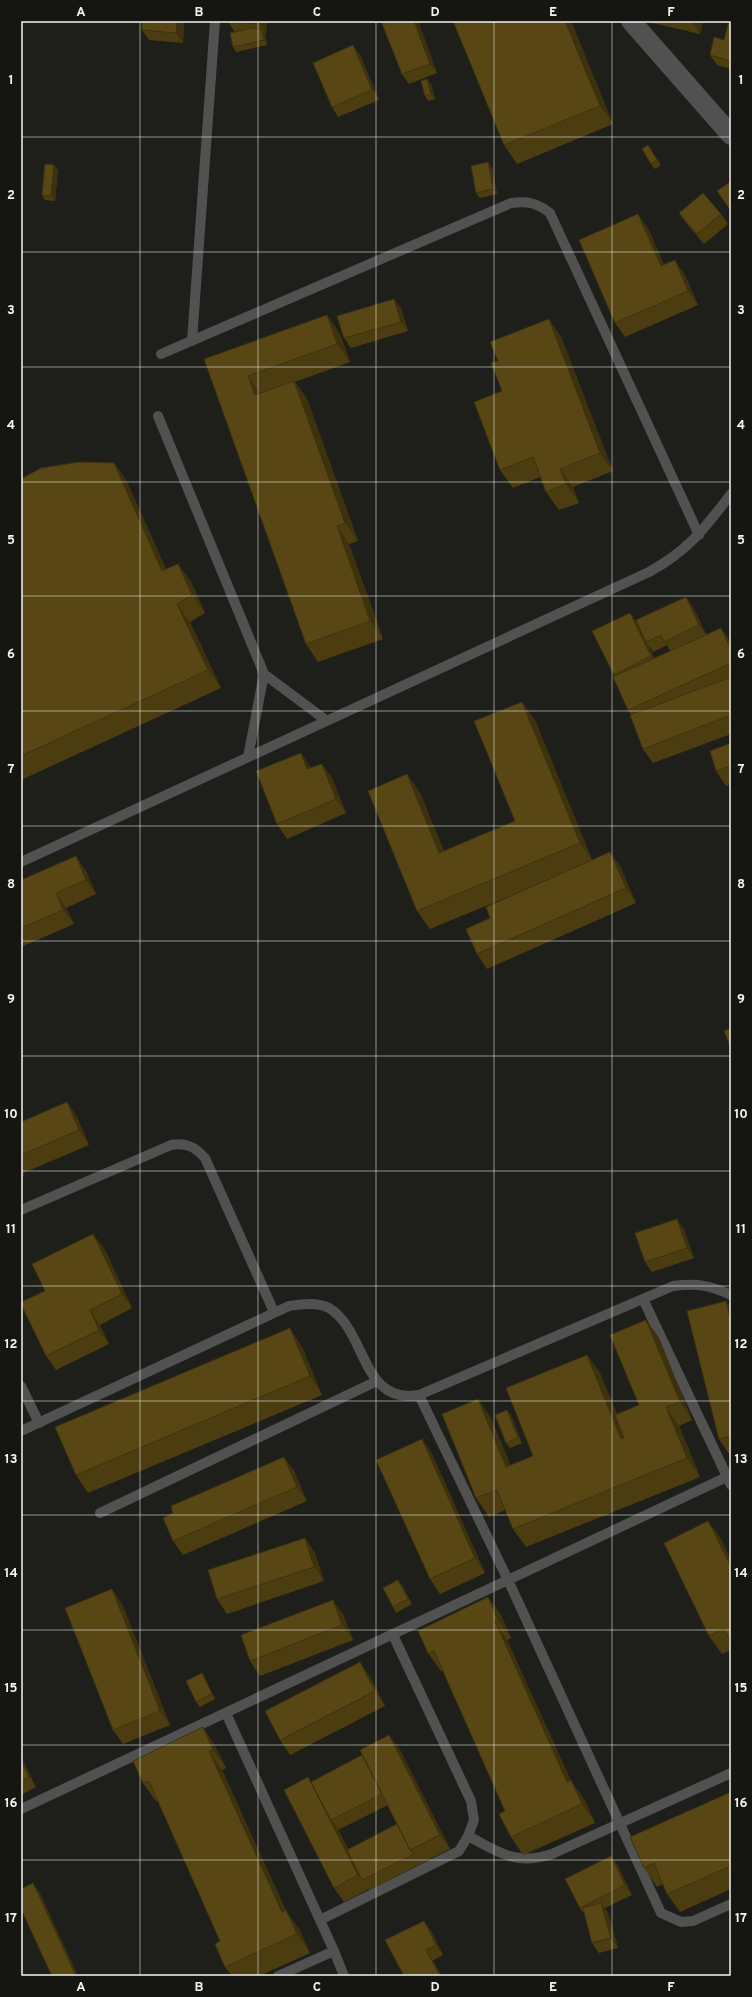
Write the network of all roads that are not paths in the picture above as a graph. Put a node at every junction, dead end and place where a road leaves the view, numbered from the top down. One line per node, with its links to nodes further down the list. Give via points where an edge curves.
1 (215, 21): 4 (lane)
2 (631, 21): 3 (street)
3 (731, 135)
4 (192, 341): 5 (lane); 8 (lane, via 511,203 525,201 538,204 550,213)
5 (161, 354)
6 (158, 416): 9 (lane)
7 (731, 494): 8 (lane)
8 (699, 535): 10 (lane, via 669,561 650,572)
9 (264, 674): 10 (lane); 11 (lane)
10 (327, 721): 11 (lane)
11 (248, 757): 12 (lane)
12 (21, 862)
13 (21, 1210): 16 (lane, via 171,1145 183,1143 197,1149 205,1158)
14 (731, 1295): 15 (lane, via 716,1288 695,1284 673,1286)
15 (643, 1298): 19 (lane); 22 (lane)
16 (274, 1312): 17 (lane, via 289,1306 310,1304 328,1308 342,1320); 20 (lane)
17 (377, 1381): 19 (lane, via 385,1390 395,1395); 23 (lane)
18 (21, 1386): 20 (lane)
19 (419, 1395): 24 (lane)
20 (39, 1423): 21 (lane)
21 (21, 1432)
22 (730, 1479): 24 (lane)
23 (100, 1514)
24 (508, 1580): 25 (lane); 29 (lane)
25 (392, 1635): 26 (lane); 30 (lane, via 471,1801 474,1820)
26 (226, 1713): 28 (lane); 32 (lane)
27 (731, 1772): 29 (lane)
28 (21, 1809)
29 (620, 1823): 30 (lane, via 538,1859 524,1860 507,1856); 31 (lane, via 661,1912 681,1922 693,1921)
30 (468, 1836): 32 (lane, via 459,1851)
31 (731, 1904)
32 (320, 1920): 33 (lane)
33 (334, 1951): 34 (lane); 35 (lane)
34 (278, 1976)
35 (344, 1976)

